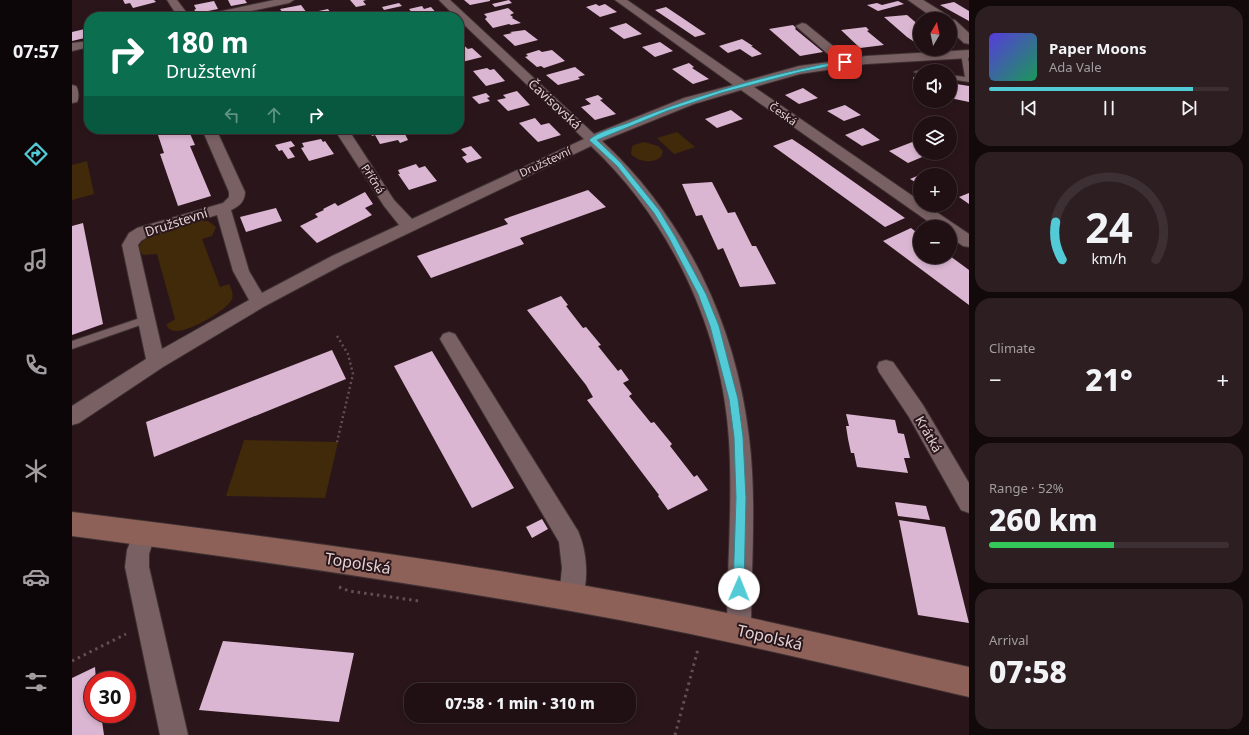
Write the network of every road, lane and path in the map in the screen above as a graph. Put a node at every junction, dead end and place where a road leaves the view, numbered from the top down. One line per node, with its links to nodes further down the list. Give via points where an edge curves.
1 (172, 0): 7 (street)
2 (289, 0): 6 (street)
3 (444, 0): 10 (street, Čavisovská)
4 (620, 0): 21 (street, Česká)
5 (914, 0): 11 (street)
6 (260, 6): 8 (street); 9 (street)
7 (180, 12)
8 (232, 12)
9 (264, 12)
10 (457, 12)
11 (933, 12)
12 (464, 19): 26 (street, Čavisovská)
13 (802, 26): 18 (street)
14 (957, 34): 17 (street)
15 (84, 45): 16 (street)
16 (72, 47)
17 (967, 50): 18 (street, Družstevní); 20 (lane)
18 (845, 62): 21 (street, Družstevní)
19 (957, 78): 20 (lane)
20 (969, 80)
21 (742, 85): 26 (street, Družstevní, via 664,110); 28 (street, Česká)
22 (72, 90): 23 (street)
23 (72, 100)
24 (211, 134): 27 (street, via 237,192 235,202)
25 (344, 134): 29 (street, Příčná, via 389,203)
26 (592, 140): 29 (street, Družstevní); 46 (street, Čavisovská, via 619,165 657,211 702,294 715,326 733,399 738,437 741,498)
27 (223, 208): 32 (street, Družstevní, via 241,271); 33 (street, Družstevní, via 149,230 132,241 130,249)
28 (937, 220)
29 (410, 226): 32 (street, Družstevní)
30 (957, 234): 31 (street)
31 (969, 242)
32 (259, 302): 37 (street, Družstevní)
33 (146, 320): 36 (lane); 37 (street, Družstevní)
34 (337, 336): 40 (path, via 348,354 353,374)
35 (449, 339): 44 (street, via 570,539 575,566)
36 (72, 344)
37 (156, 362): 39 (street, Družstevní)
38 (886, 367): 41 (street, Krátká, via 916,411)
39 (72, 417)
40 (336, 442)
41 (969, 503)
42 (72, 524): 43 (main road, Topolská)
43 (145, 533): 44 (main road, Topolská); 50 (street, via 136,557 137,567)
44 (571, 597): 45 (main road, Topolská)
45 (701, 622): 46 (main road, Topolská); 51 (path, via 700,642)
46 (739, 630): 49 (main road, Topolská)
47 (127, 634): 48 (path)
48 (72, 661)
49 (969, 682)
50 (174, 735)
51 (675, 735)

